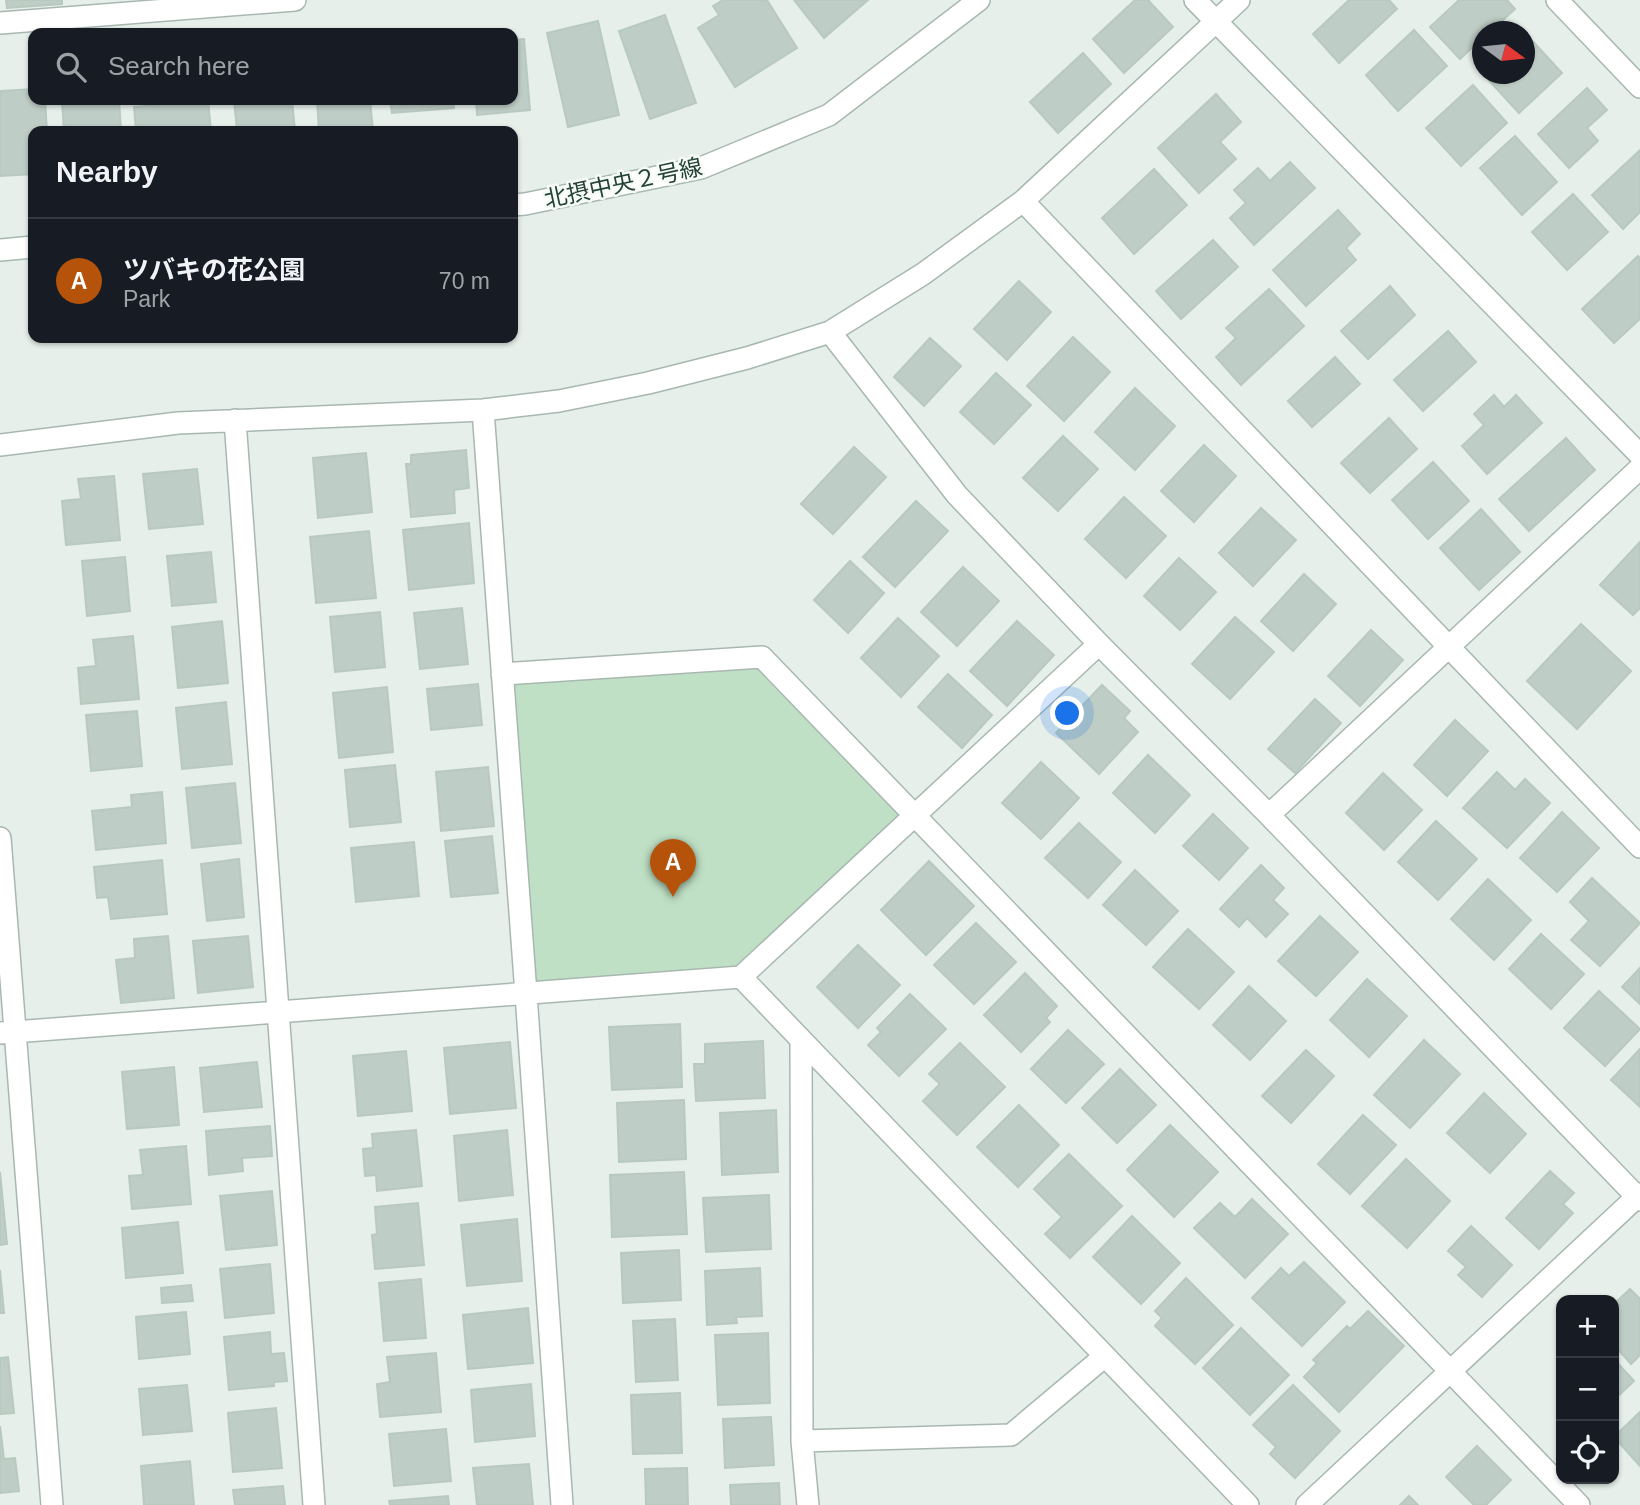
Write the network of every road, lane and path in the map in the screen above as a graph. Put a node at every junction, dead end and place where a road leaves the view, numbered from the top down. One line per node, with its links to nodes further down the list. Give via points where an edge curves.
1 (294, 0): 6 (street)
2 (979, 0): 11 (street, 北摂中央２号線, via 829,115 701,168)
3 (1195, 0): 7 (street)
4 (1239, 0): 7 (street)
5 (1557, 0): 9 (street)
6 (94, 8): 8 (street)
7 (1216, 21): 10 (street); 18 (street)
8 (0, 23)
9 (1640, 87)
10 (1023, 201): 14 (street, via 923,274); 21 (street)
11 (518, 205)
12 (28, 247): 13 (street)
13 (0, 250)
14 (830, 332): 15 (street, via 648,383); 20 (street, via 957,495)
15 (483, 410): 16 (street); 22 (street)
16 (235, 420): 17 (street); 29 (street)
17 (0, 445)
18 (1640, 455)
19 (1640, 468): 21 (street)
20 (1099, 645): 23 (street); 24 (street)
21 (1449, 647): 23 (street); 26 (street)
22 (502, 674): 24 (street, via 762,657); 28 (street)
23 (1269, 815): 32 (street)
24 (915, 816): 27 (street); 34 (street)
25 (0, 838): 30 (street)
26 (1640, 847)
27 (741, 977): 28 (street); 31 (street)
28 (526, 994): 29 (street); 38 (street)
29 (278, 1012): 30 (street); 37 (street)
30 (8, 1033): 36 (street)
31 (801, 1040): 33 (street); 35 (street)
32 (1639, 1197): 34 (street)
33 (1105, 1356): 35 (street, via 1011,1435); 40 (street)
34 (1450, 1371): 41 (street); 42 (street)
35 (802, 1441): 39 (street)
36 (52, 1505)
37 (314, 1505)
38 (562, 1505)
39 (808, 1505)
40 (1248, 1505)
41 (1307, 1505)
42 (1579, 1505)

